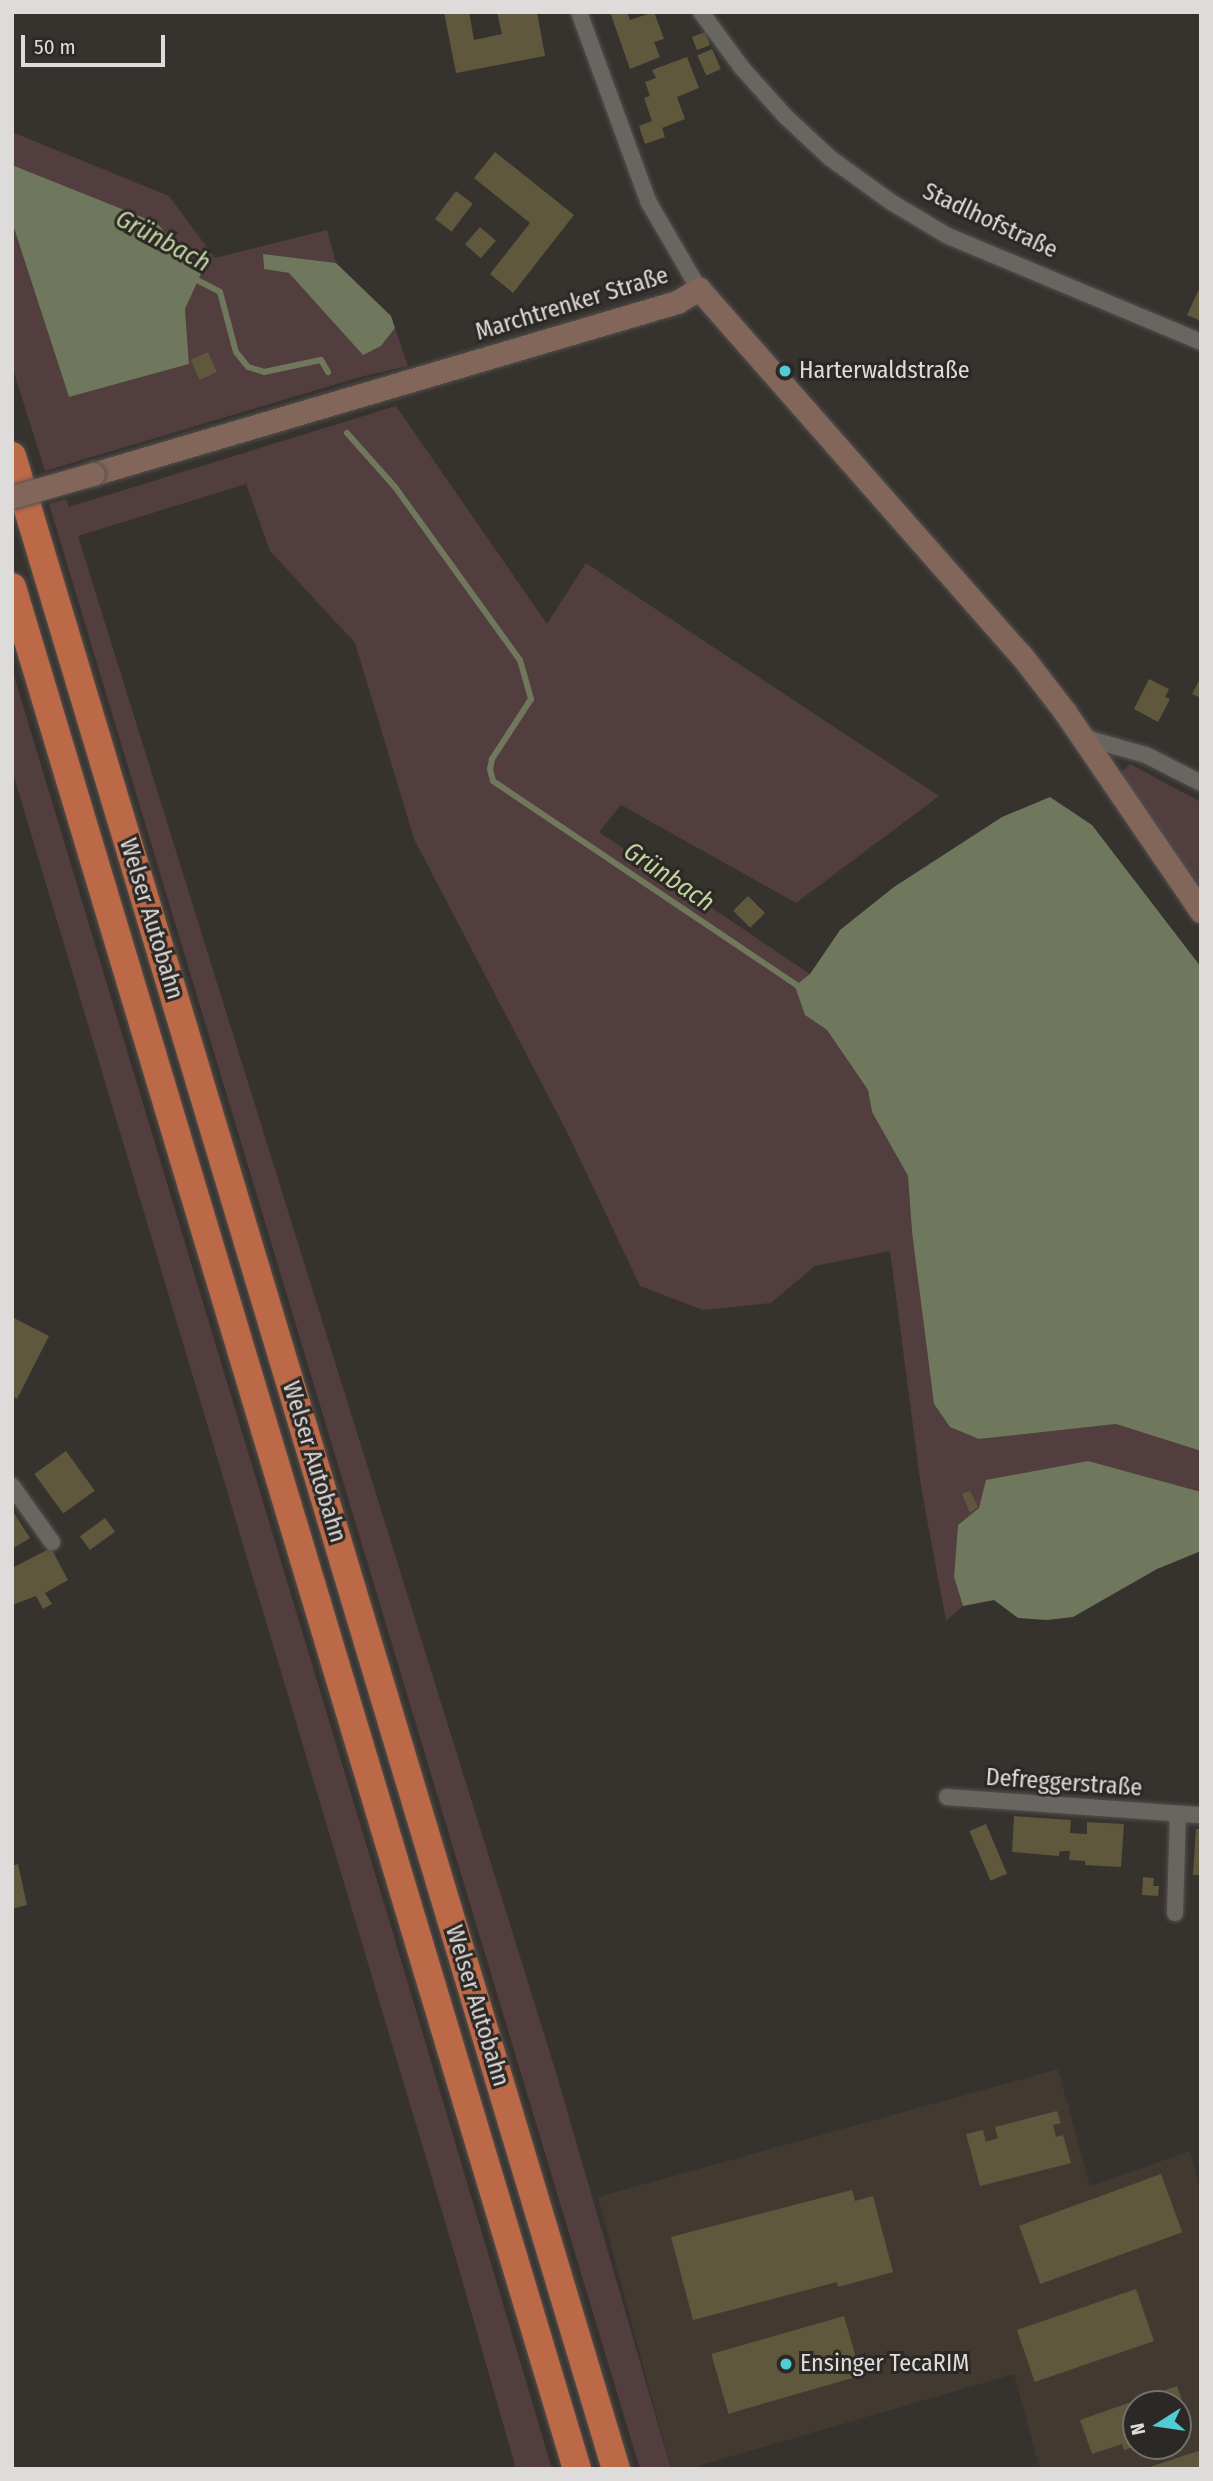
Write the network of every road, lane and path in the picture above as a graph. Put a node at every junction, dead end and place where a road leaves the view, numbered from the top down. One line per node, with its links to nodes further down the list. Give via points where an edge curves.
1 (579, 12): 3 (street, via 649,203)
2 (701, 12): 4 (street, Stadlhofstraße, via 785,116 830,158 891,202 948,236)
3 (699, 289): 6 (street, Marchtrenker Straße, bridge, via 664,306); 8 (street, Marchtrenker Straße, via 1021,655)
4 (1201, 342)
5 (12, 456): 18 (highway, Welser Autobahn)
6 (12, 497)
7 (12, 586): 17 (highway, Welser Autobahn)
8 (1082, 737): 9 (street, via 1146,755); 10 (street)
9 (1201, 783)
10 (1201, 911)
11 (12, 1486): 12 (street)
12 (52, 1542)
13 (947, 1797): 14 (street, Defreggerstraße)
14 (1178, 1814): 15 (street, Defreggerstraße); 16 (street)
15 (1201, 1815)
16 (1175, 1913)
17 (576, 2469)
18 (616, 2469)

